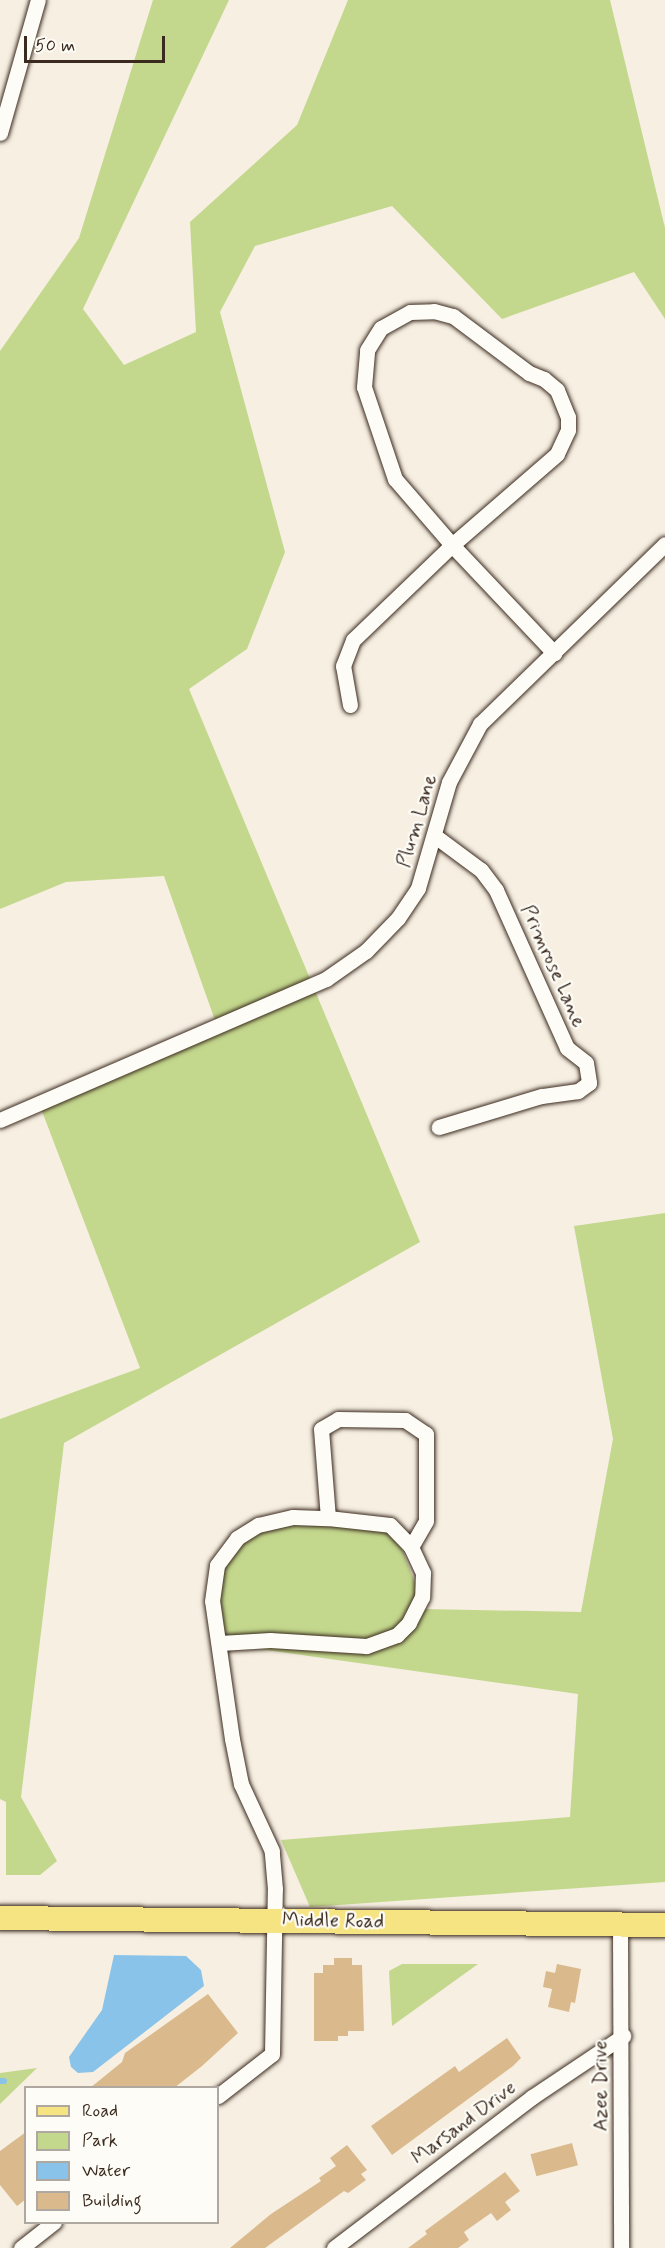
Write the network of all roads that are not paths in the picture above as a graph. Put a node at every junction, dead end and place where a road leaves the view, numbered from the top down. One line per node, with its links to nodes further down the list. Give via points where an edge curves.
1 (38, 0): 2 (street)
2 (5, 94): 3 (street)
3 (0, 133)
4 (665, 544): 6 (street, Plum Lane)
5 (452, 545): 5 (street, via 557,454 568,430 568,417 557,390 453,316 434,310 410,312 394,318 375,336 362,369 364,387 395,479); 6 (street); 7 (street, via 353,640 343,666)
6 (554, 653): 8 (street, Plum Lane, via 494,708 470,740 449,782)
7 (350, 705)
8 (435, 836): 9 (street, Plum Lane, via 426,872 398,918 366,951 340,970); 10 (street, Primrose Lane, via 481,870 496,890 567,1048 586,1064 589,1083 578,1091 541,1096)
9 (0, 1120)
10 (439, 1127)
11 (328, 1518): 12 (street, via 390,1525); 12 (street, via 321,1429 338,1419 405,1420 426,1434 426,1521); 13 (street, via 293,1517 258,1525 225,1551 213,1578 212,1601)
12 (411, 1547): 13 (street, via 423,1573 422,1597 409,1623 397,1635 366,1646 270,1640)
13 (220, 1643): 15 (street, via 241,1784 272,1851)
14 (0, 1918): 15 (main road, Middle Road)
15 (275, 1920): 16 (main road, Middle Road); 19 (street, via 273,2054)
16 (620, 1925): 17 (main road, Middle Road); 18 (street, Azee Drive)
17 (665, 1925)
18 (623, 2036): 22 (street, Marsand Drive, via 532,2097); 23 (street, Azee Drive)
19 (219, 2095)
20 (53, 2224): 21 (street)
21 (21, 2248)
22 (334, 2248)
23 (621, 2248)

